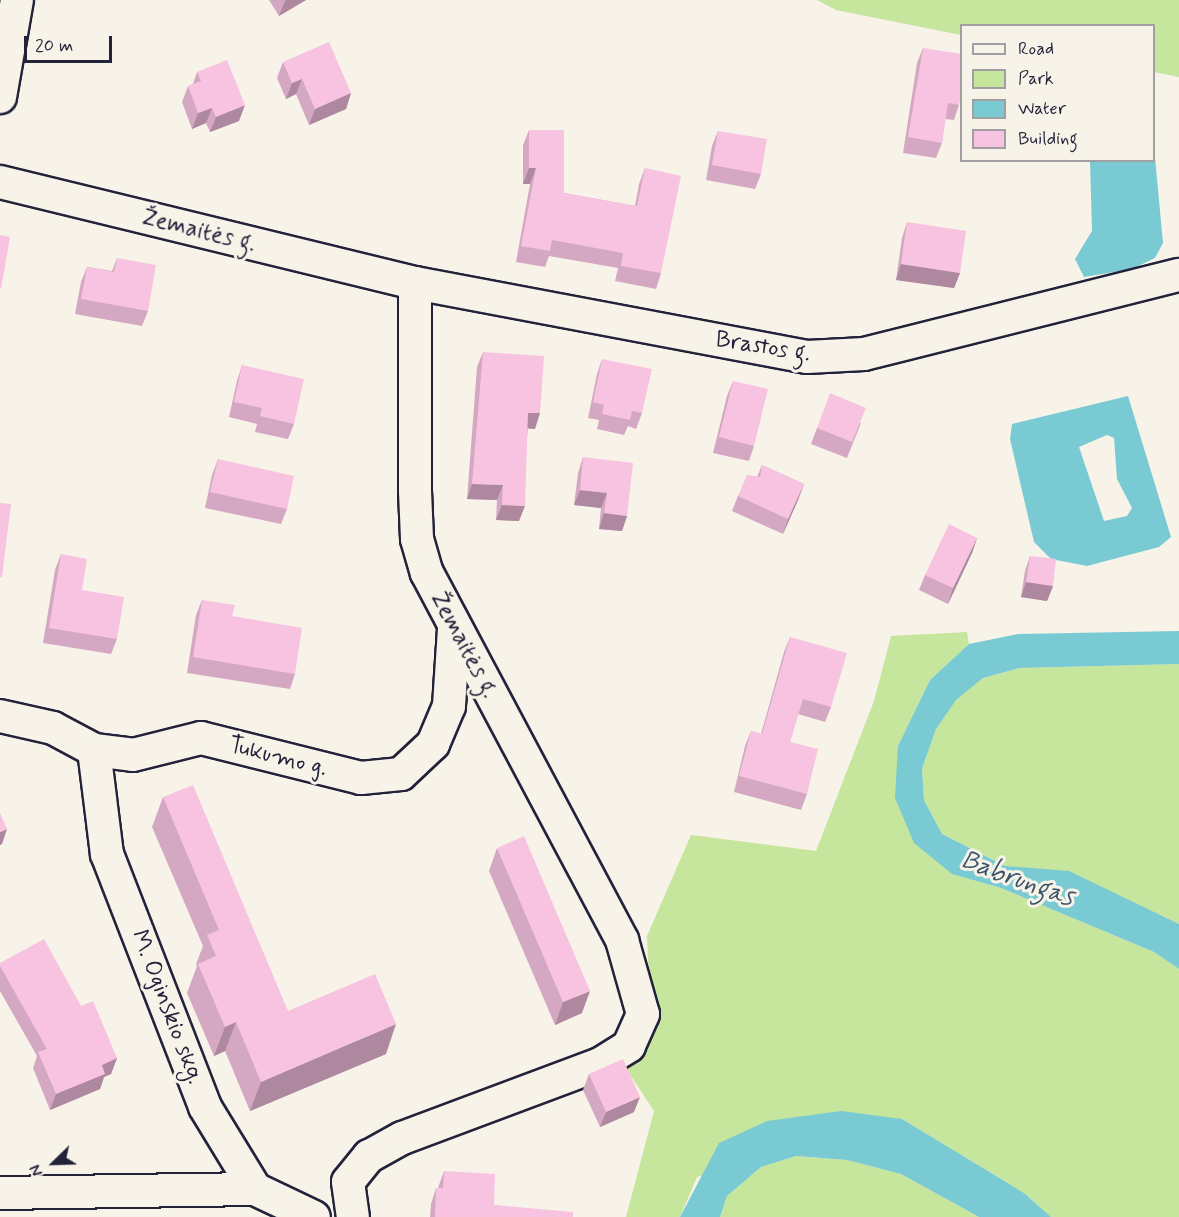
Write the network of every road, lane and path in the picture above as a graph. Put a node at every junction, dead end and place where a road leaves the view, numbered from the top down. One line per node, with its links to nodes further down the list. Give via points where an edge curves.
1 (17, 0): 2 (street)
2 (0, 97)
3 (0, 182): 5 (street, Žemaitės g.)
4 (1179, 275): 5 (street, Brastos g., via 864,354 807,357)
5 (415, 283): 6 (street, Žemaitės g., via 417,539)
6 (454, 628): 8 (street, Tukumo g., via 449,706 433,744 401,774 361,778 201,738 133,755); 12 (street, Žemaitės g., via 622,940 643,1014 629,1046 600,1064 402,1138 369,1156 348,1182)
7 (0, 716): 8 (street, Tukumo g., via 53,728)
8 (94, 750): 9 (street, M. Oginskio skg., via 107,854 205,1107)
9 (255, 1189): 10 (street); 11 (street)
10 (0, 1193)
11 (314, 1217)
12 (353, 1217)

